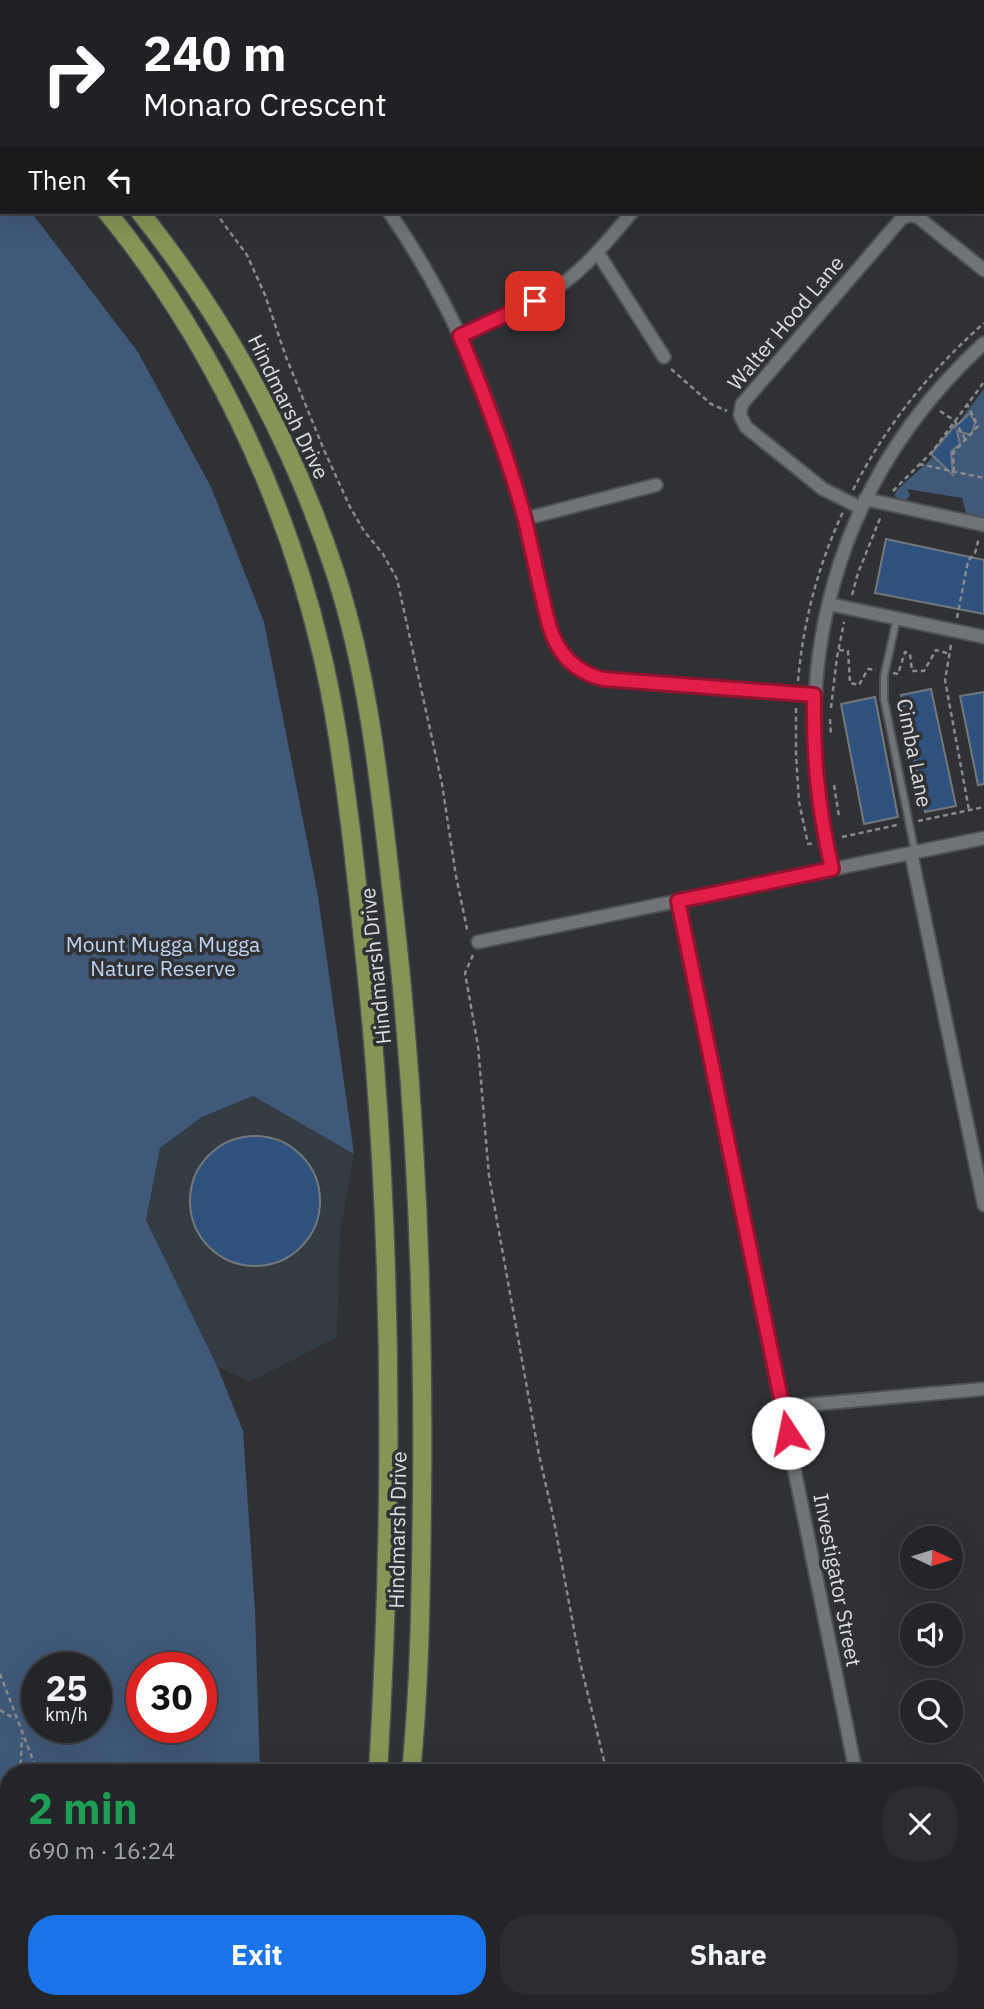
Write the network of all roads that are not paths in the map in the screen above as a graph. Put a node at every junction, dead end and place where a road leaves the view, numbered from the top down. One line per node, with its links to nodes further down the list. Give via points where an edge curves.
1 (109, 214): 26 (main road, Hindmarsh Drive, via 197,342 257,460 307,599 337,730 372,1025 388,1297 388,1543)
2 (142, 214): 27 (main road, Hindmarsh Drive, via 214,315 270,416 337,580 367,706 398,943 419,1241 422,1516)
3 (390, 214): 7 (street)
4 (630, 214): 5 (street)
5 (598, 253): 7 (street, via 551,292); 9 (street)
6 (984, 270): 11 (street, Walter Hood Lane, via 919,218 902,218 742,404 740,415 746,427 823,489)
7 (460, 336): 12 (street, via 489,405)
8 (984, 343): 11 (street, via 927,403 894,448)
9 (664, 357)
10 (656, 485): 12 (street)
11 (863, 503): 13 (street); 14 (street)
12 (524, 519): 17 (street, via 554,640 578,669 609,680)
13 (984, 525)
14 (828, 604): 15 (street); 17 (street)
15 (897, 618): 16 (street); 19 (lane, Cimba Lane, via 884,691)
16 (984, 637)
17 (814, 695): 20 (street, via 818,800)
18 (984, 838): 19 (street)
19 (913, 853): 20 (street); 23 (street)
20 (832, 869): 21 (street)
21 (678, 901): 22 (street); 25 (street, Investigator Street)
22 (478, 942)
23 (984, 1205)
24 (984, 1388): 25 (street)
25 (782, 1407): 28 (street, Investigator Street)
26 (378, 1764)
27 (412, 1764)
28 (854, 1764)

